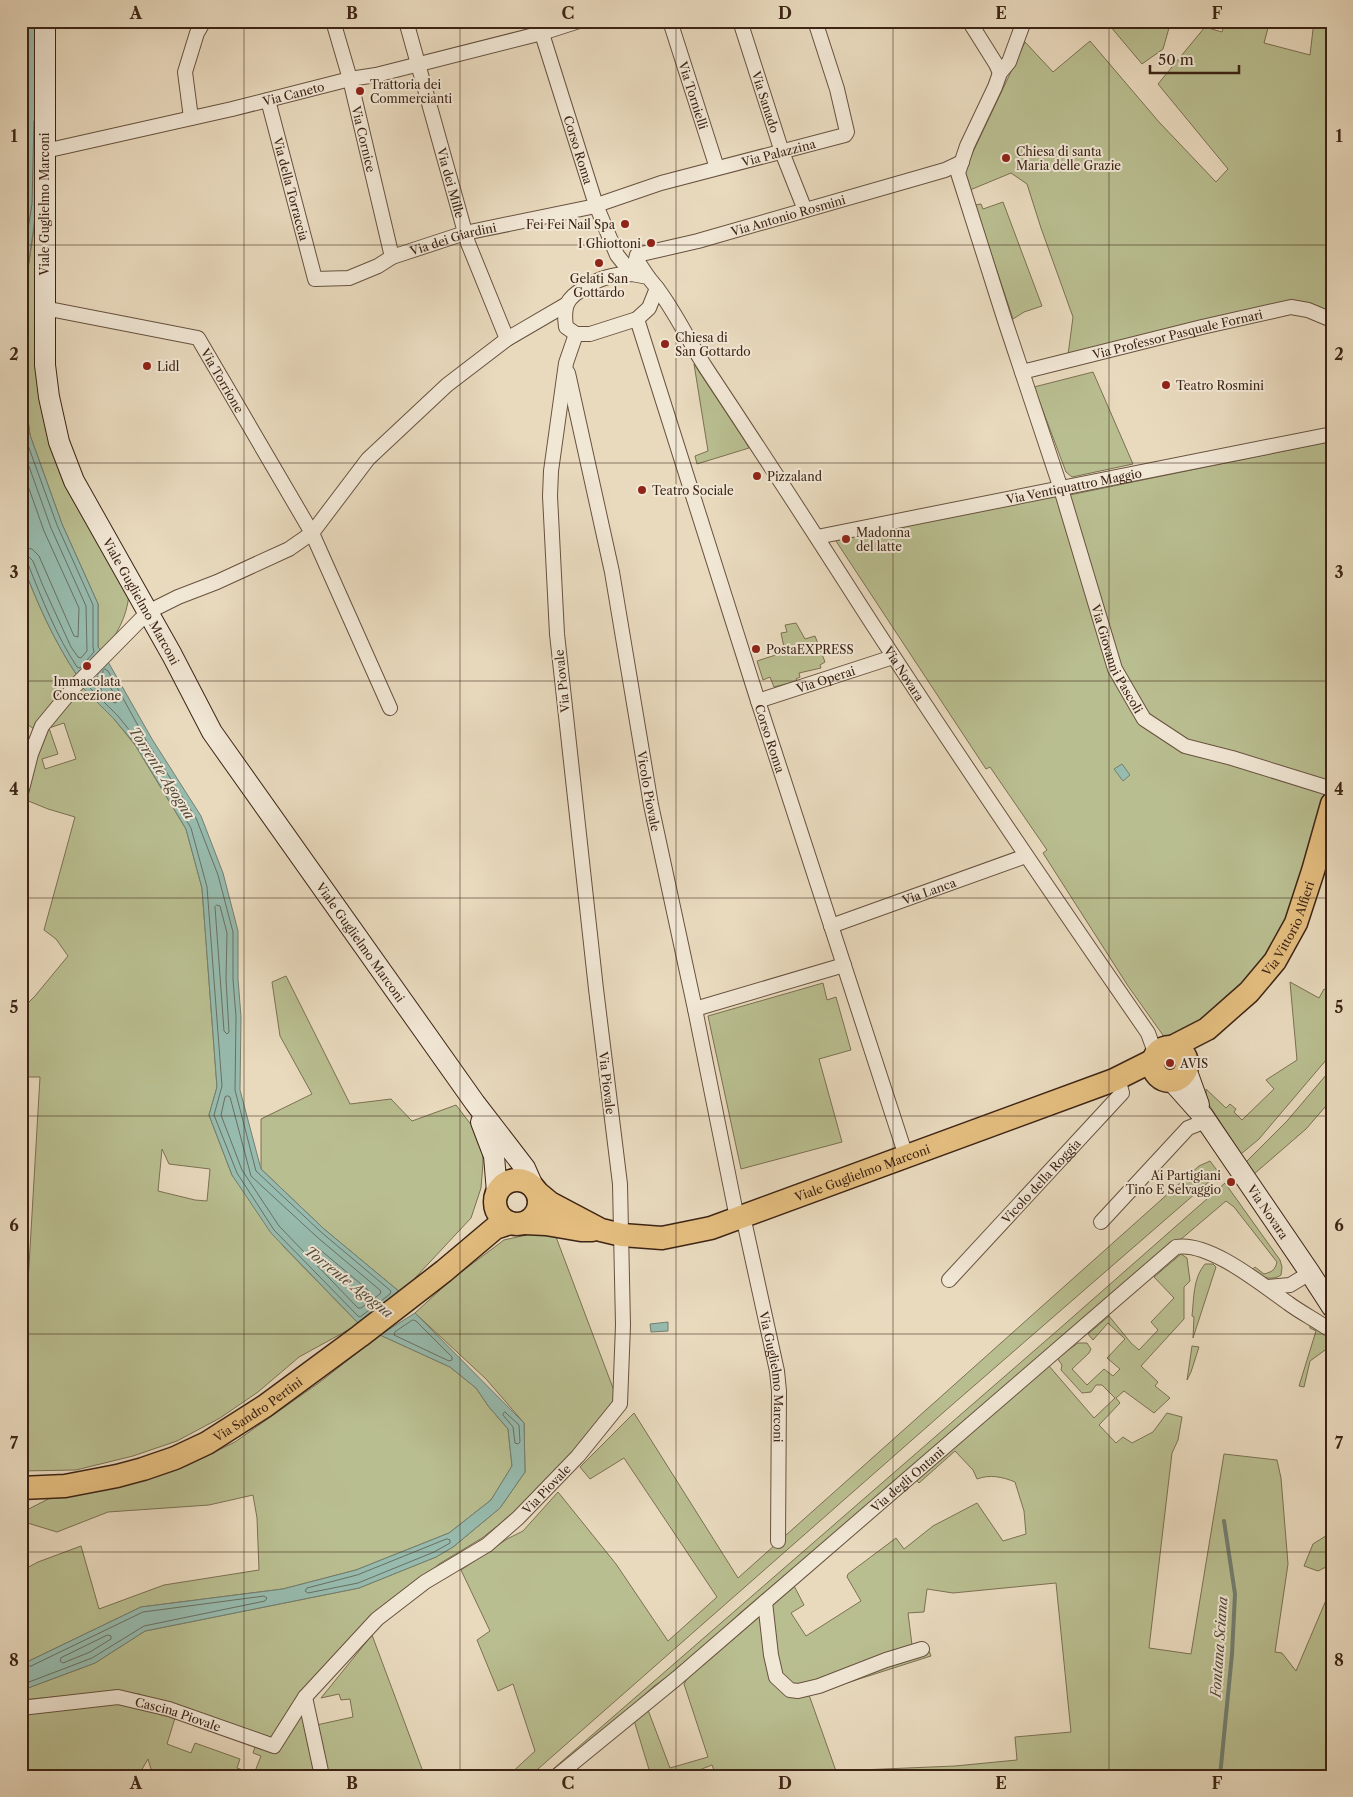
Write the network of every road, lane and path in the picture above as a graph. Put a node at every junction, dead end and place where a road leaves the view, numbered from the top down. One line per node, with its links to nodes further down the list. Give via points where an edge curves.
1 (45, 21): 17 (main road, Viale Guglielmo Marconi)
2 (204, 21): 16 (street, via 197,32 186,72)
3 (333, 21): 14 (street, Via Cornice)
4 (406, 21): 12 (street, Via dei Mille)
5 (579, 21): 11 (street, Via Caneto)
6 (670, 21): 20 (street, Via Tornielli)
7 (740, 21): 18 (street, Via Sanado)
8 (815, 21): 18 (street, Via Palazzina, via 847,132)
9 (969, 21): 13 (street)
10 (1024, 21): 13 (street, via 1009,62)
11 (540, 27): 12 (street, Via Caneto); 21 (street, Corso Roma)
12 (417, 64): 14 (street, Via Caneto); 23 (street, Via dei Mille)
13 (1000, 73): 19 (street)
14 (350, 79): 15 (street, Via Caneto); 24 (street, Via Cornice)
15 (268, 100): 16 (street, Via Caneto); 27 (street, Via della Torraccia)
16 (191, 118): 17 (street, Via Caneto)
17 (45, 151): 30 (main road, Viale Guglielmo Marconi)
18 (782, 152): 20 (street, Via Palazzina); 22 (street, Via Sanado)
19 (960, 167): 22 (street, Via Antonio Rosmini); 38 (street)
20 (717, 168): 21 (street, Via Palazzina)
21 (596, 205): 23 (street, Via dei Giardini); 25 (street, Corso Roma, via 617,255)
22 (805, 210): 26 (street, Via Antonio Rosmini, via 637,255 636,259)
23 (465, 233): 24 (street, Via dei Giardini); 35 (street, Via dei Mille)
24 (392, 258): 27 (street, Via dei Giardini, via 350,278)
25 (632, 274): 26 (street); 29 (street, via 613,275 592,284 576,294)
26 (648, 277): 28 (street, Via Novara)
27 (316, 279)
28 (657, 288): 31 (street); 36 (street, Via Novara)
29 (568, 304): 34 (street, via 566,328); 35 (street)
30 (44, 308): 41 (street, Via Torrione, via 198,338); 43 (main road, Viale Guglielmo Marconi, via 44,365 60,442 74,481)
31 (649, 308): 32 (street); 36 (street, via 655,303 660,304)
32 (637, 319): 34 (street, via 590,334); 45 (street, Corso Roma)
33 (1332, 320): 38 (street, Via Professor Pasquale Fornari, via 1308,310 1291,308)
34 (576, 334): 37 (street, Via Piovale)
35 (507, 340): 41 (street, via 447,385 368,459)
36 (692, 346): 42 (street, Via Novara)
37 (566, 363): 54 (street, Vicolo Piovale, via 611,569 651,805); 64 (street, Via Piovale, via 550,471 557,634 620,1184)
38 (1022, 372): 40 (street)
39 (1332, 434): 40 (street, Via Ventiquattro Maggio)
40 (1061, 489): 42 (street, Via Ventiquattro Maggio); 48 (street, Via Giovanni Pascoli, via 1114,669 1144,719 1185,746)
41 (312, 533): 43 (street, via 290,549); 46 (street, Via Torrione)
42 (816, 537): 44 (street, Via Novara)
43 (148, 612): 47 (street, via 75,686 42,726); 57 (main road, Viale Guglielmo Marconi, via 212,732)
44 (893, 657): 45 (street, Via Operai); 51 (street, Via Novara)
45 (758, 702): 52 (street, Corso Roma)
46 (390, 708)
47 (24, 771): 49 (street)
48 (1332, 789)
49 (21, 792)
50 (1332, 804): 55 (main road, Via Vittorio Alfieri, via 1296,923 1275,961 1249,992)
51 (1026, 856): 52 (street, Via Lanca); 55 (street, Via Novara)
52 (831, 926): 53 (street, Corso Roma)
53 (844, 965): 54 (street); 59 (street, Corso Roma)
54 (695, 1009): 62 (street, Vicolo Piovale)
55 (1169, 1062): 56 (main road, Viale Guglielmo Marconi); 58 (main road, Via Novara)
56 (1118, 1078): 59 (main road, Viale Guglielmo Marconi); 66 (street, Vicolo della Roggia, via 1122,1093)
57 (474, 1103): 60 (main road, Viale Guglielmo Marconi, via 525,1168); 61 (main road, Viale Guglielmo Marconi, via 494,1156)
58 (1204, 1118): 63 (street, via 1188,1128); 65 (main road, Via Novara)
59 (906, 1156): 62 (main road, Viale Guglielmo Marconi)
60 (536, 1190): 61 (main road, via 540,1200 536,1214); 61 (main road, via 521,1180 501,1186); 64 (main road, Viale Guglielmo Marconi, via 550,1203)
61 (507, 1212): 64 (main road, Viale Guglielmo Marconi, via 546,1224); 70 (main road, Via Sandro Pertini, via 488,1223 459,1258 360,1336 207,1443 143,1469 65,1486)
62 (740, 1217): 64 (main road, Viale Guglielmo Marconi, via 711,1228 662,1238); 71 (street, Via Guglielmo Marconi, via 777,1371)
63 (1101, 1222)
64 (611, 1232): 74 (street, Via Piovale, via 620,1259 623,1325 620,1404 578,1456 518,1518 487,1545 425,1582 378,1619)
65 (1310, 1273): 67 (street, via 1290,1285); 68 (main road, Via Novara)
66 (949, 1280)
67 (1268, 1287): 69 (street, Via degli Ontani); 72 (street, Via degli Ontani, via 1213,1254 1198,1248 1176,1247)
68 (1332, 1307)
69 (1332, 1329)
70 (21, 1488)
71 (778, 1541)
72 (765, 1602): 73 (street, via 776,1677 790,1690 819,1686); 77 (street, Via degli Ontani)
73 (922, 1649)
74 (306, 1697): 75 (street, Cascina Piovale, via 274,1746 169,1709 118,1697); 76 (street)
75 (21, 1708)
76 (322, 1776)
77 (557, 1776)

